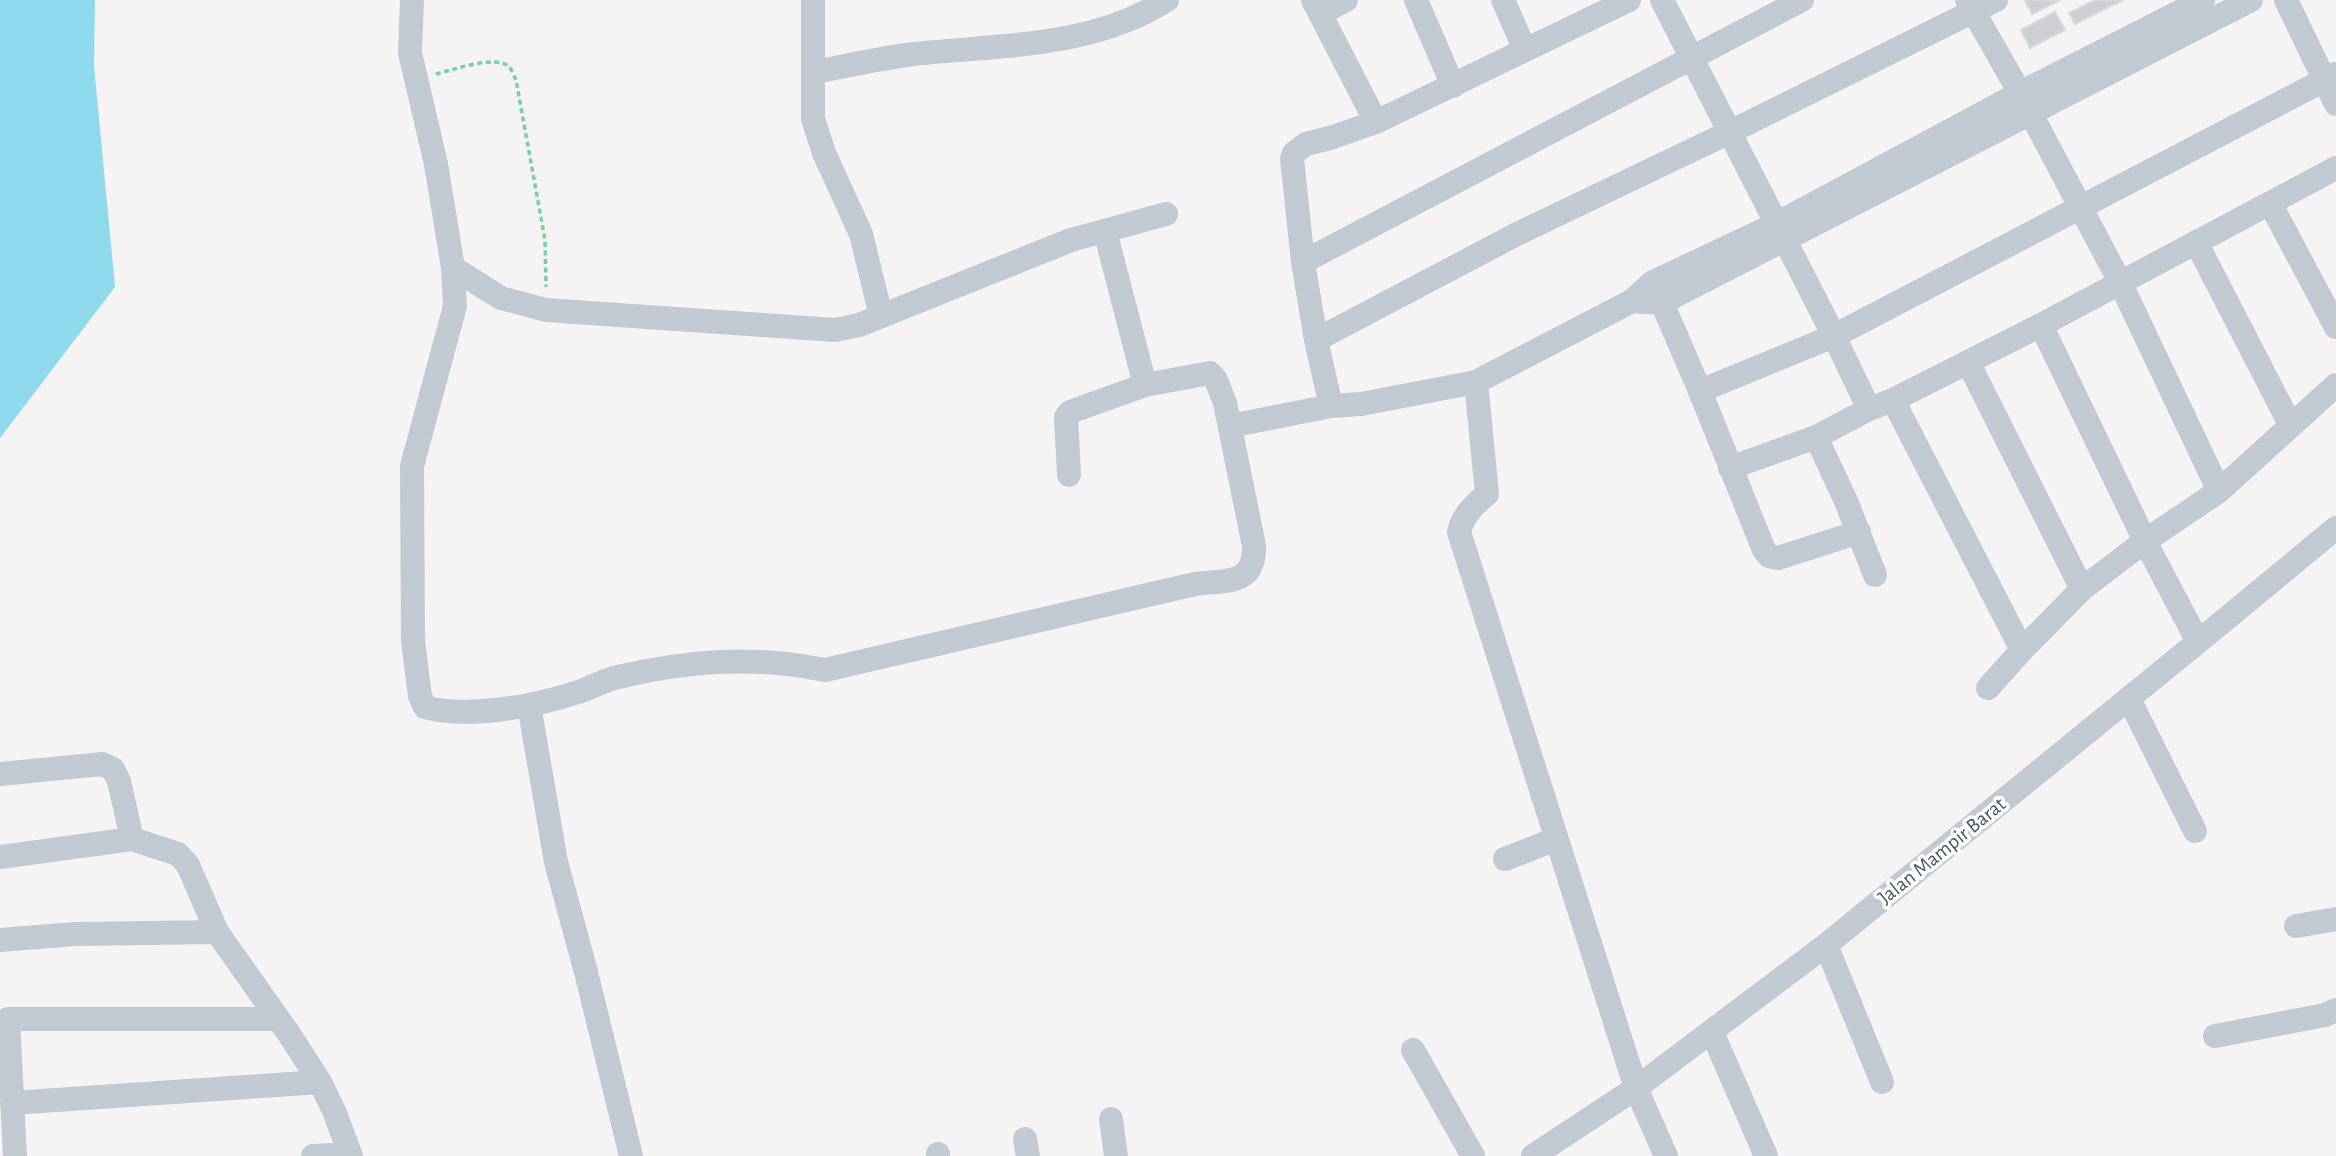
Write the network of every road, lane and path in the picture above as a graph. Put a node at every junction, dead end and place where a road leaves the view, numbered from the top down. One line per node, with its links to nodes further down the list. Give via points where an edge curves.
1 (412, 0): 19 (street, via 410,53)
2 (813, 0): 20 (street)
3 (1167, 0): 20 (street, via 1145,14 1094,33)
4 (1346, 0): 15 (street)
5 (1416, 0): 22 (street)
6 (1503, 0): 17 (street)
7 (1629, 0): 16 (street)
8 (1662, 0): 18 (street)
9 (1802, 0): 18 (street)
10 (1996, 0): 14 (street)
11 (2203, 0): 23 (street)
12 (2252, 0): 23 (street)
13 (2286, 0): 21 (street)
14 (1969, 6): 23 (street); 26 (street)
15 (1316, 7): 25 (street)
16 (1599, 7): 17 (street)
17 (1524, 50): 22 (street)
18 (1692, 57): 26 (street); 34 (street)
19 (416, 72): 35 (street); 38 (path, via 428,76 489,62 509,67 516,80 545,240)
20 (814, 72): 39 (street, via 813,119 861,234)
21 (2330, 77): 24 (street); 29 (street)
22 (1453, 86): 25 (street)
23 (2025, 103): 29 (street); 32 (street)
24 (2336, 104)
25 (1376, 122): 34 (street, via 1306,144 1294,153)
26 (1730, 132): 32 (street); 43 (street, via 1517,234)
27 (2336, 168): 28 (street)
28 (2270, 203): 33 (street); 41 (street)
29 (2080, 207): 36 (street); 42 (street)
30 (1166, 214): 31 (street)
31 (1105, 230): 39 (street); 46 (street)
32 (1780, 231): 37 (street); 42 (street)
33 (2196, 242): 36 (street); 53 (street)
34 (1303, 262): 43 (street)
35 (453, 268): 38 (street, via 501,298); 67 (street, via 455,306 412,466 413,640 420,696 425,706 453,713)
36 (2120, 282): 40 (street); 57 (street)
37 (1657, 292): 45 (street); 48 (street)
38 (547, 310): 39 (street, via 835,330)
39 (881, 316)
40 (2040, 326): 44 (street); 60 (street)
41 (2336, 327)
42 (1834, 336): 48 (street); 51 (street)
43 (1316, 340): 50 (street)
44 (1968, 362): 49 (street); 62 (street)
45 (1476, 382): 50 (street); 71 (street, via 1487,494 1462,520 1459,532)
46 (1145, 385): 52 (street, via 1210,373 1220,389); 56 (street, via 1070,412 1066,418)
47 (2336, 385): 53 (street)
48 (1700, 391): 55 (street)
49 (1893, 400): 51 (street); 64 (street)
50 (1331, 406): 52 (street)
51 (1869, 410): 54 (street)
52 (1230, 426): 67 (street, via 1254,546 1253,566 1247,574 825,670 765,660 695,663 615,677)
53 (2291, 426): 57 (street)
54 (1816, 437): 55 (street); 59 (street)
55 (1730, 468): 59 (street, via 1769,556 1778,558)
56 (1069, 475)
57 (2219, 491): 60 (street)
58 (2336, 528): 63 (street, Jalan Mampir Barat)
59 (1858, 532): 61 (street)
60 (2145, 541): 62 (street); 63 (street)
61 (1875, 575)
62 (2082, 589): 64 (street)
63 (2199, 642): 66 (street, Jalan Mampir Barat)
64 (2022, 650): 65 (street)
65 (1988, 688)
66 (2129, 699): 69 (street); 78 (street, Jalan Mampir Barat)
67 (529, 705): 93 (street, via 556,862)
68 (0, 774): 70 (street, via 102,764 113,769)
69 (2195, 831)
70 (132, 839): 72 (street); 76 (street, via 183,859)
71 (1556, 839): 73 (street); 87 (street)
72 (0, 857)
73 (1504, 859)
74 (2336, 919): 75 (street)
75 (2296, 926)
76 (217, 932): 77 (street); 81 (street)
77 (0, 940)
78 (1826, 945): 82 (street, Jalan Mampir Barat); 86 (street)
79 (2336, 1010): 83 (street)
80 (3, 1013): 81 (street); 88 (street)
81 (277, 1019): 85 (street)
82 (1712, 1032): 87 (street, Jalan Mampir Barat); 98 (street)
83 (2215, 1036)
84 (1413, 1050): 95 (street)
85 (320, 1082): 88 (street); 90 (street)
86 (1882, 1082)
87 (1636, 1088): 96 (street, Jalan Mampir Barat); 97 (street)
88 (12, 1103): 91 (street)
89 (1111, 1119): 94 (street)
90 (351, 1155): 92 (street)
91 (15, 1156)
92 (313, 1156)
93 (631, 1156)
94 (1116, 1156)
95 (1473, 1156)
96 (1533, 1156)
97 (1666, 1156)
98 (1766, 1156)

